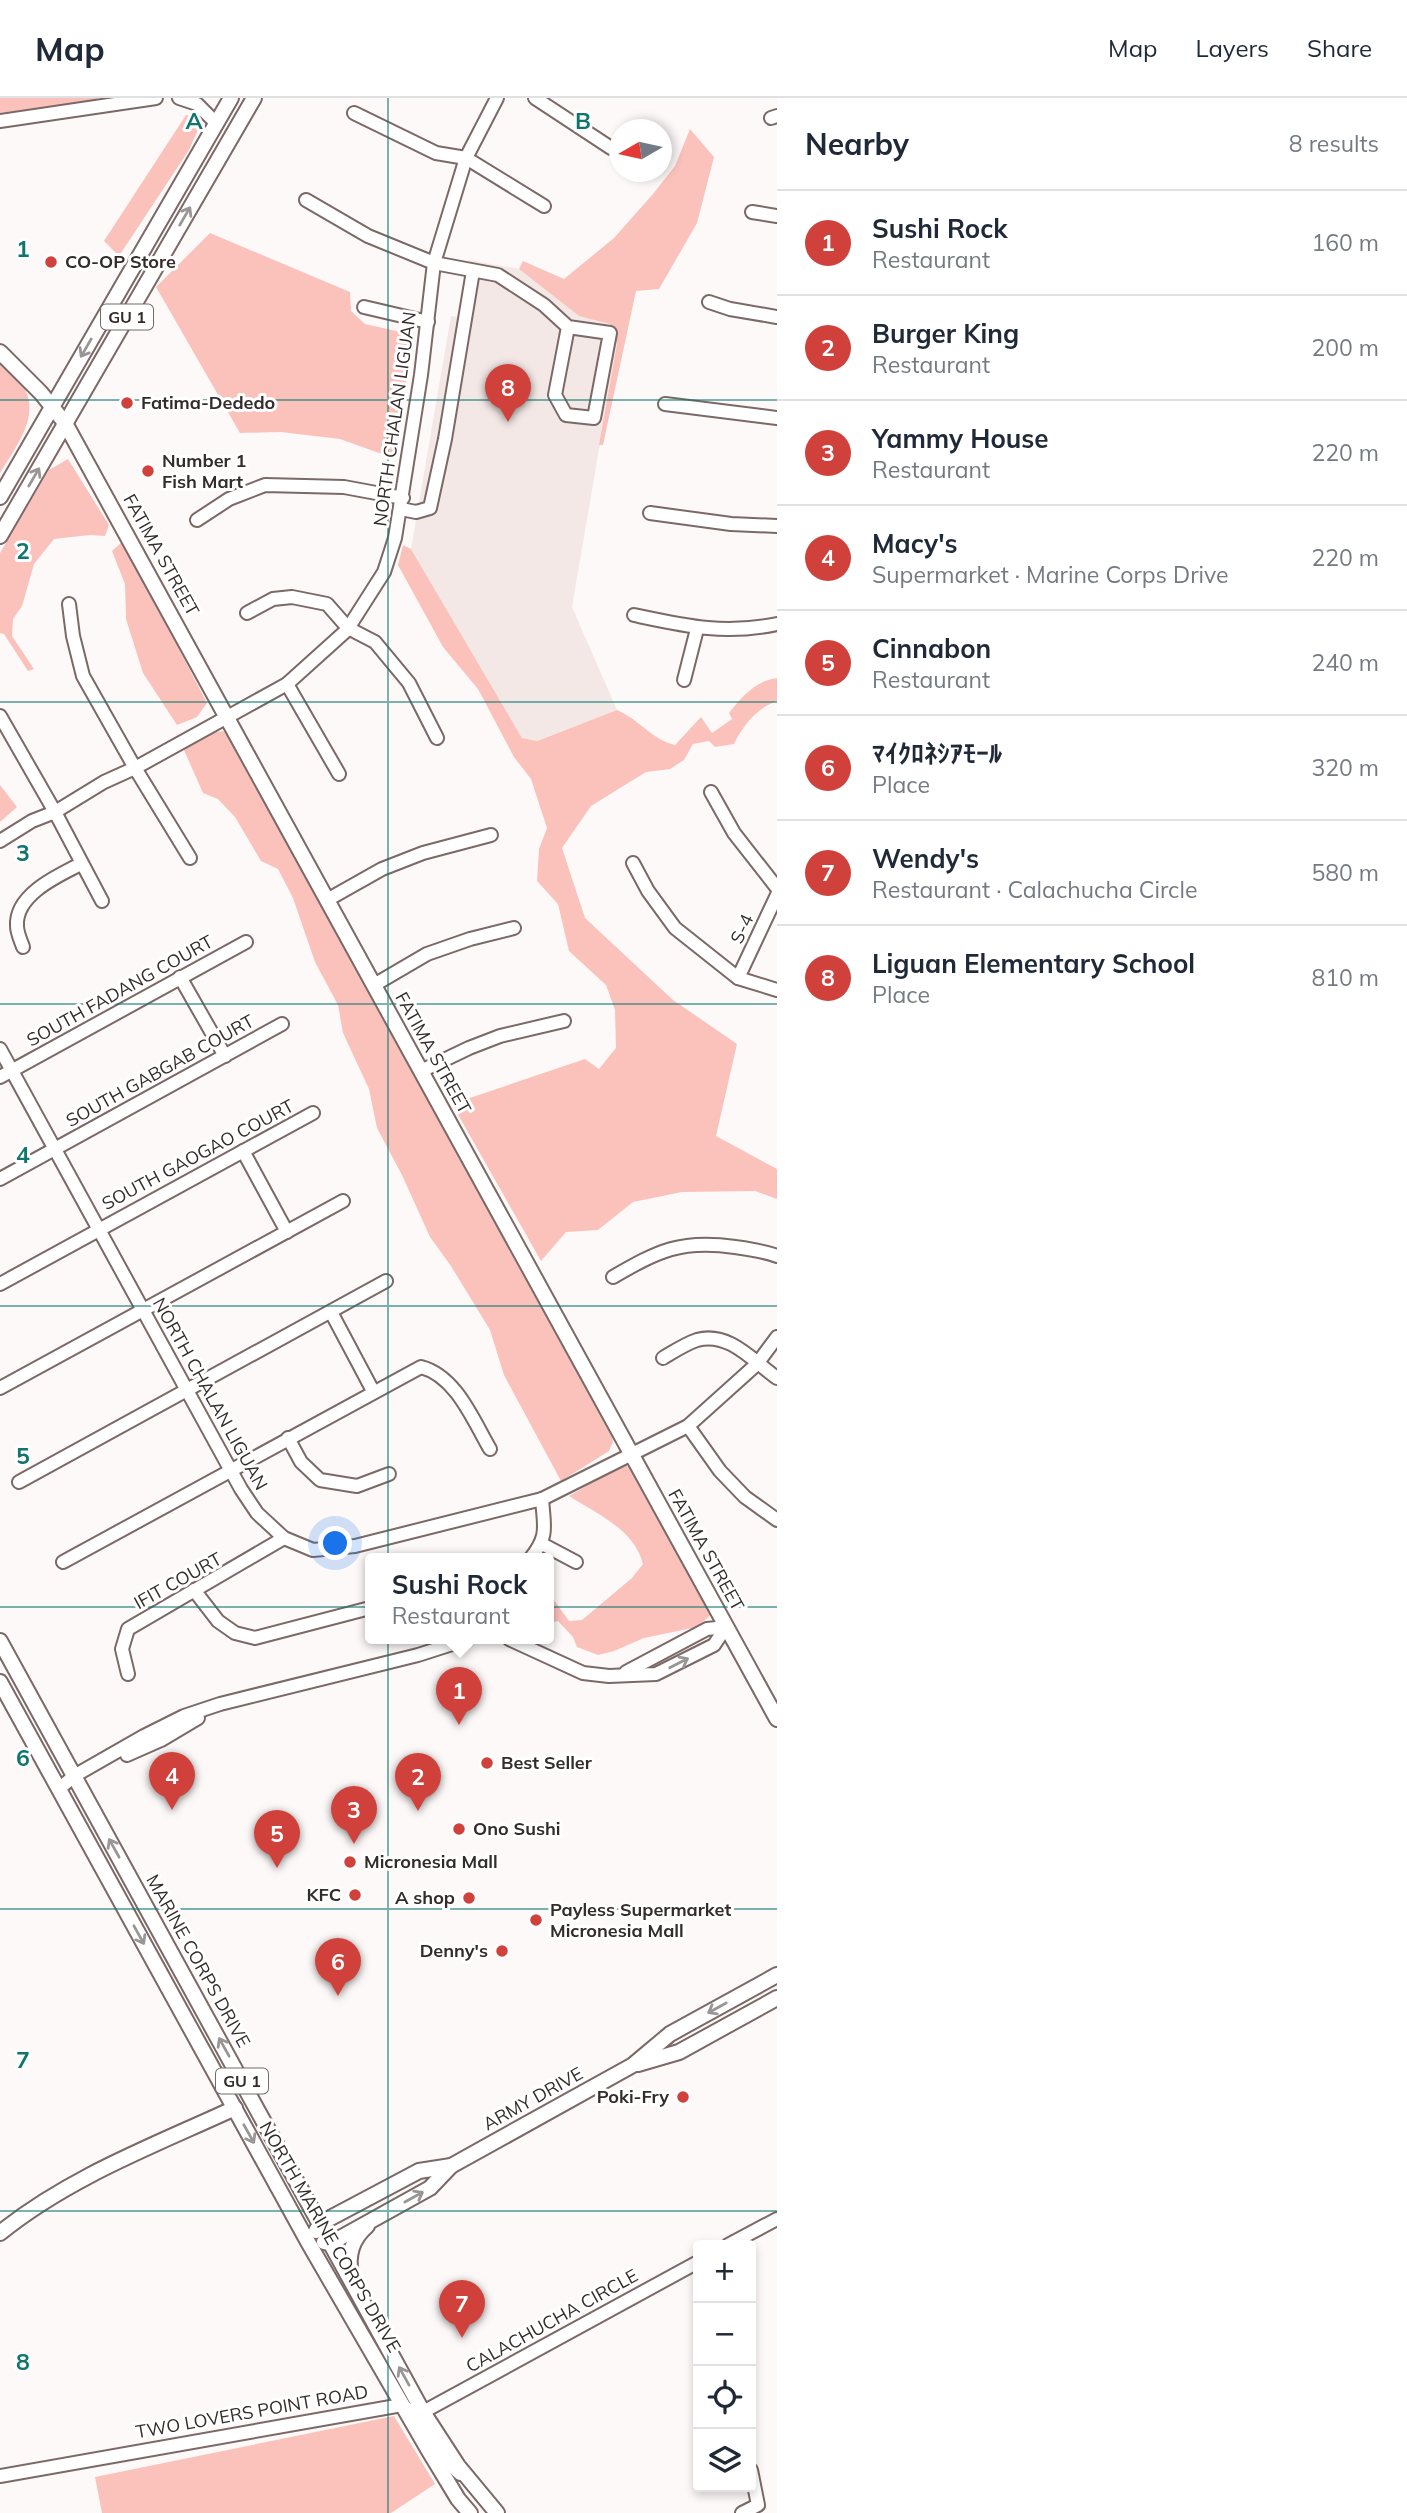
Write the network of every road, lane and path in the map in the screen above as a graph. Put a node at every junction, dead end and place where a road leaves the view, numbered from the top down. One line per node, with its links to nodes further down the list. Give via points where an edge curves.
1 (156, 98): 8 (street)
2 (179, 98): 9 (street, via 197,104)
3 (231, 98): 9 (main road, GU 1)
4 (254, 98): 27 (main road, GU 1, one-way to 4)
5 (497, 98): 11 (street, NORTH CHALAN LIGUAN)
6 (535, 98): 10 (street)
7 (354, 113): 11 (street, via 436,153)
8 (0, 121)
9 (216, 124): 25 (main road, GU 1, one-way to 25)
10 (609, 147)
11 (466, 158): 13 (street); 16 (street, NORTH CHALAN LIGUAN)
12 (306, 201): 16 (street, via 368,236)
13 (544, 206)
14 (752, 212): 15 (street)
15 (777, 216)
16 (434, 263): 17 (street); 21 (street, NORTH CHALAN LIGUAN)
17 (473, 271): 22 (street, via 498,275); 29 (street, via 430,508 416,512)
18 (709, 302): 20 (street)
19 (363, 307): 21 (street)
20 (777, 317)
21 (428, 323): 29 (street, NORTH CHALAN LIGUAN)
22 (568, 327): 22 (street, via 610,332 594,418 566,415 555,395)
23 (0, 352): 25 (main road, FATIMA STREET)
24 (665, 404): 26 (street)
25 (52, 406): 27 (main road, FATIMA STREET); 28 (main road, GU 1)
26 (777, 418)
27 (65, 423): 33 (main road, GU 1, one-way to 27); 43 (main road, FATIMA STREET)
28 (0, 497)
29 (402, 504): 31 (street, via 344,487 265,485 229,499); 38 (street, NORTH CHALAN LIGUAN, via 384,572)
30 (650, 513): 32 (street)
31 (197, 520)
32 (777, 526)
33 (0, 536)
34 (69, 604): 45 (street, via 83,676)
35 (247, 613): 38 (street, via 273,599 292,597 327,604)
36 (634, 615): 39 (street)
37 (777, 624): 39 (street, via 754,629)
38 (348, 628): 41 (street, NORTH CHALAN LIGUAN); 44 (street, via 375,642 409,683)
39 (696, 629): 40 (street)
40 (684, 680)
41 (287, 684): 43 (street, NORTH CHALAN LIGUAN); 46 (street)
42 (0, 716): 48 (street)
43 (227, 717): 45 (street, NORTH CHALAN LIGUAN); 56 (main road, FATIMA STREET)
44 (437, 738)
45 (135, 768): 48 (street, NORTH CHALAN LIGUAN); 51 (street)
46 (339, 774)
47 (711, 792): 54 (street, via 734,833)
48 (55, 812): 49 (street, NORTH CHALAN LIGUAN); 53 (street)
49 (3, 834)
50 (491, 835): 56 (street, via 423,853)
51 (190, 858)
52 (634, 863): 62 (street, via 675,928)
53 (80, 864): 57 (street); 60 (street, via 20,907 17,926)
54 (777, 888)
55 (777, 895): 62 (street, S-4)
56 (327, 900): 63 (main road, FATIMA STREET)
57 (102, 901)
58 (513, 928): 63 (street, via 427,954)
59 (246, 942): 61 (street, SOUTH FADANG COURT)
60 (23, 947)
61 (180, 978): 68 (street); 70 (street, SOUTH FADANG COURT)
62 (738, 978): 64 (street)
63 (374, 985): 69 (main road, FATIMA STREET)
64 (777, 990)
65 (564, 1021): 69 (street, via 469,1048)
66 (282, 1024): 68 (street, SOUTH GABGAB COURT)
67 (0, 1049): 70 (street, NORTH CHALAN LIGUAN)
68 (225, 1056): 72 (street, SOUTH GABGAB COURT)
69 (421, 1072): 94 (main road, FATIMA STREET)
70 (6, 1074): 72 (street, NORTH CHALAN LIGUAN)
71 (313, 1113): 73 (street, SOUTH GAOGAO COURT)
72 (55, 1149): 74 (street, SOUTH GABGAB COURT); 76 (street, NORTH CHALAN LIGUAN)
73 (243, 1151): 76 (street, SOUTH GAOGAO COURT); 77 (street)
74 (0, 1180)
75 (343, 1201): 77 (street)
76 (99, 1229): 81 (street, SOUTH GAOGAO COURT); 82 (street, NORTH CHALAN LIGUAN)
77 (287, 1231): 82 (street)
78 (777, 1256): 79 (street, via 708,1243 678,1245)
79 (612, 1278)
80 (386, 1281): 83 (street)
81 (0, 1284)
82 (142, 1309): 88 (street); 89 (street, NORTH CHALAN LIGUAN)
83 (331, 1312): 89 (street); 90 (street)
84 (777, 1337): 86 (street, NORTH CHALAN LIGUAN)
85 (663, 1358): 86 (street, via 697,1340 719,1338)
86 (757, 1364): 87 (street); 91 (street, NORTH CHALAN LIGUAN)
87 (777, 1378)
88 (0, 1388)
89 (187, 1389): 95 (street, NORTH CHALAN LIGUAN); 97 (street)
90 (373, 1391): 92 (street); 93 (street, via 421,1367 435,1370 454,1389)
91 (688, 1426): 94 (street, NORTH CHALAN LIGUAN); 99 (street, via 728,1480)
92 (288, 1438): 95 (street); 96 (street, via 301,1462 320,1480 357,1486)
93 (490, 1448)
94 (632, 1455): 98 (street, NORTH CHALAN LIGUAN); 107 (main road, FATIMA STREET)
95 (231, 1470): 100 (street, NORTH CHALAN LIGUAN, via 257,1513); 103 (street)
96 (389, 1474)
97 (19, 1482)
98 (541, 1499): 100 (street, NORTH CHALAN LIGUAN, via 355,1546 313,1550); 101 (street)
99 (777, 1520)
100 (284, 1538): 105 (street, IFIT COURT)
101 (542, 1544): 102 (street); 104 (street)
102 (535, 1553)
103 (64, 1562)
104 (576, 1562)
105 (194, 1590): 106 (street, via 218,1621 235,1633 256,1637); 111 (street, IFIT COURT, via 128,1629 122,1648)
106 (365, 1609)
107 (726, 1627): 110 (street, via 714,1645 656,1674 583,1673); 113 (main road, FATIMA STREET)
108 (0, 1641): 114 (main road, MARINE CORPS DRIVE / GU 1)
109 (453, 1644): 114 (street, via 220,1704 161,1740)
110 (520, 1644)
111 (128, 1674)
112 (0, 1682): 115 (main road, NORTH MARINE CORPS DRIVE / GU 1)
113 (777, 1719)
114 (76, 1779): 115 (street); 123 (main road, MARINE CORPS DRIVE / GU 1, one-way to 114)
115 (59, 1789): 119 (main road, NORTH MARINE CORPS DRIVE / GU 1, one-way to 119)
116 (777, 1975): 118 (main road, ARMY DRIVE, one-way to 118, via 670,2034)
117 (777, 1998): 118 (main road, ARMY DRIVE, via 679,2052)
118 (633, 2066): 120 (main road, ARMY DRIVE)
119 (234, 2108): 124 (main road, via 75,2183); 126 (main road, NORTH MARINE CORPS DRIVE / GU 1, one-way to 126)
120 (451, 2165): 121 (main road, ARMY DRIVE, one-way to 120, via 430,2188); 123 (main road, ARMY DRIVE, via 419,2171)
121 (378, 2217): 127 (main road, ARMY DRIVE); 129 (main road, via 360,2232 352,2248 349,2269)
122 (777, 2220): 125 (street)
123 (321, 2224): 126 (main road, ARMY DRIVE); 127 (main road, MARINE CORPS DRIVE / GU 1)
124 (0, 2233)
125 (739, 2240)
126 (308, 2242): 127 (main road, ARMY DRIVE); 130 (main road, NORTH MARINE CORPS DRIVE / GU 1)
127 (331, 2242): 129 (main road, MARINE CORPS DRIVE / GU 1)
128 (693, 2265): 131 (street, CALACHUCHA CIRCLE)
129 (353, 2282): 131 (main road, MARINE CORPS DRIVE / GU 1, one-way to 129)
130 (402, 2404): 132 (street, TWO LOVERS POINT ROAD); 133 (street, via 420,2421 447,2463); 135 (main road, NORTH MARINE CORPS DRIVE / GU 1)
131 (424, 2412): 133 (main road, MARINE CORPS DRIVE / GU 1)
132 (0, 2476)
133 (473, 2486): 136 (main road, MARINE CORPS DRIVE / GU 1)
134 (755, 2492): 137 (street, via 758,2505)
135 (470, 2513)
136 (497, 2513)
137 (742, 2513)

